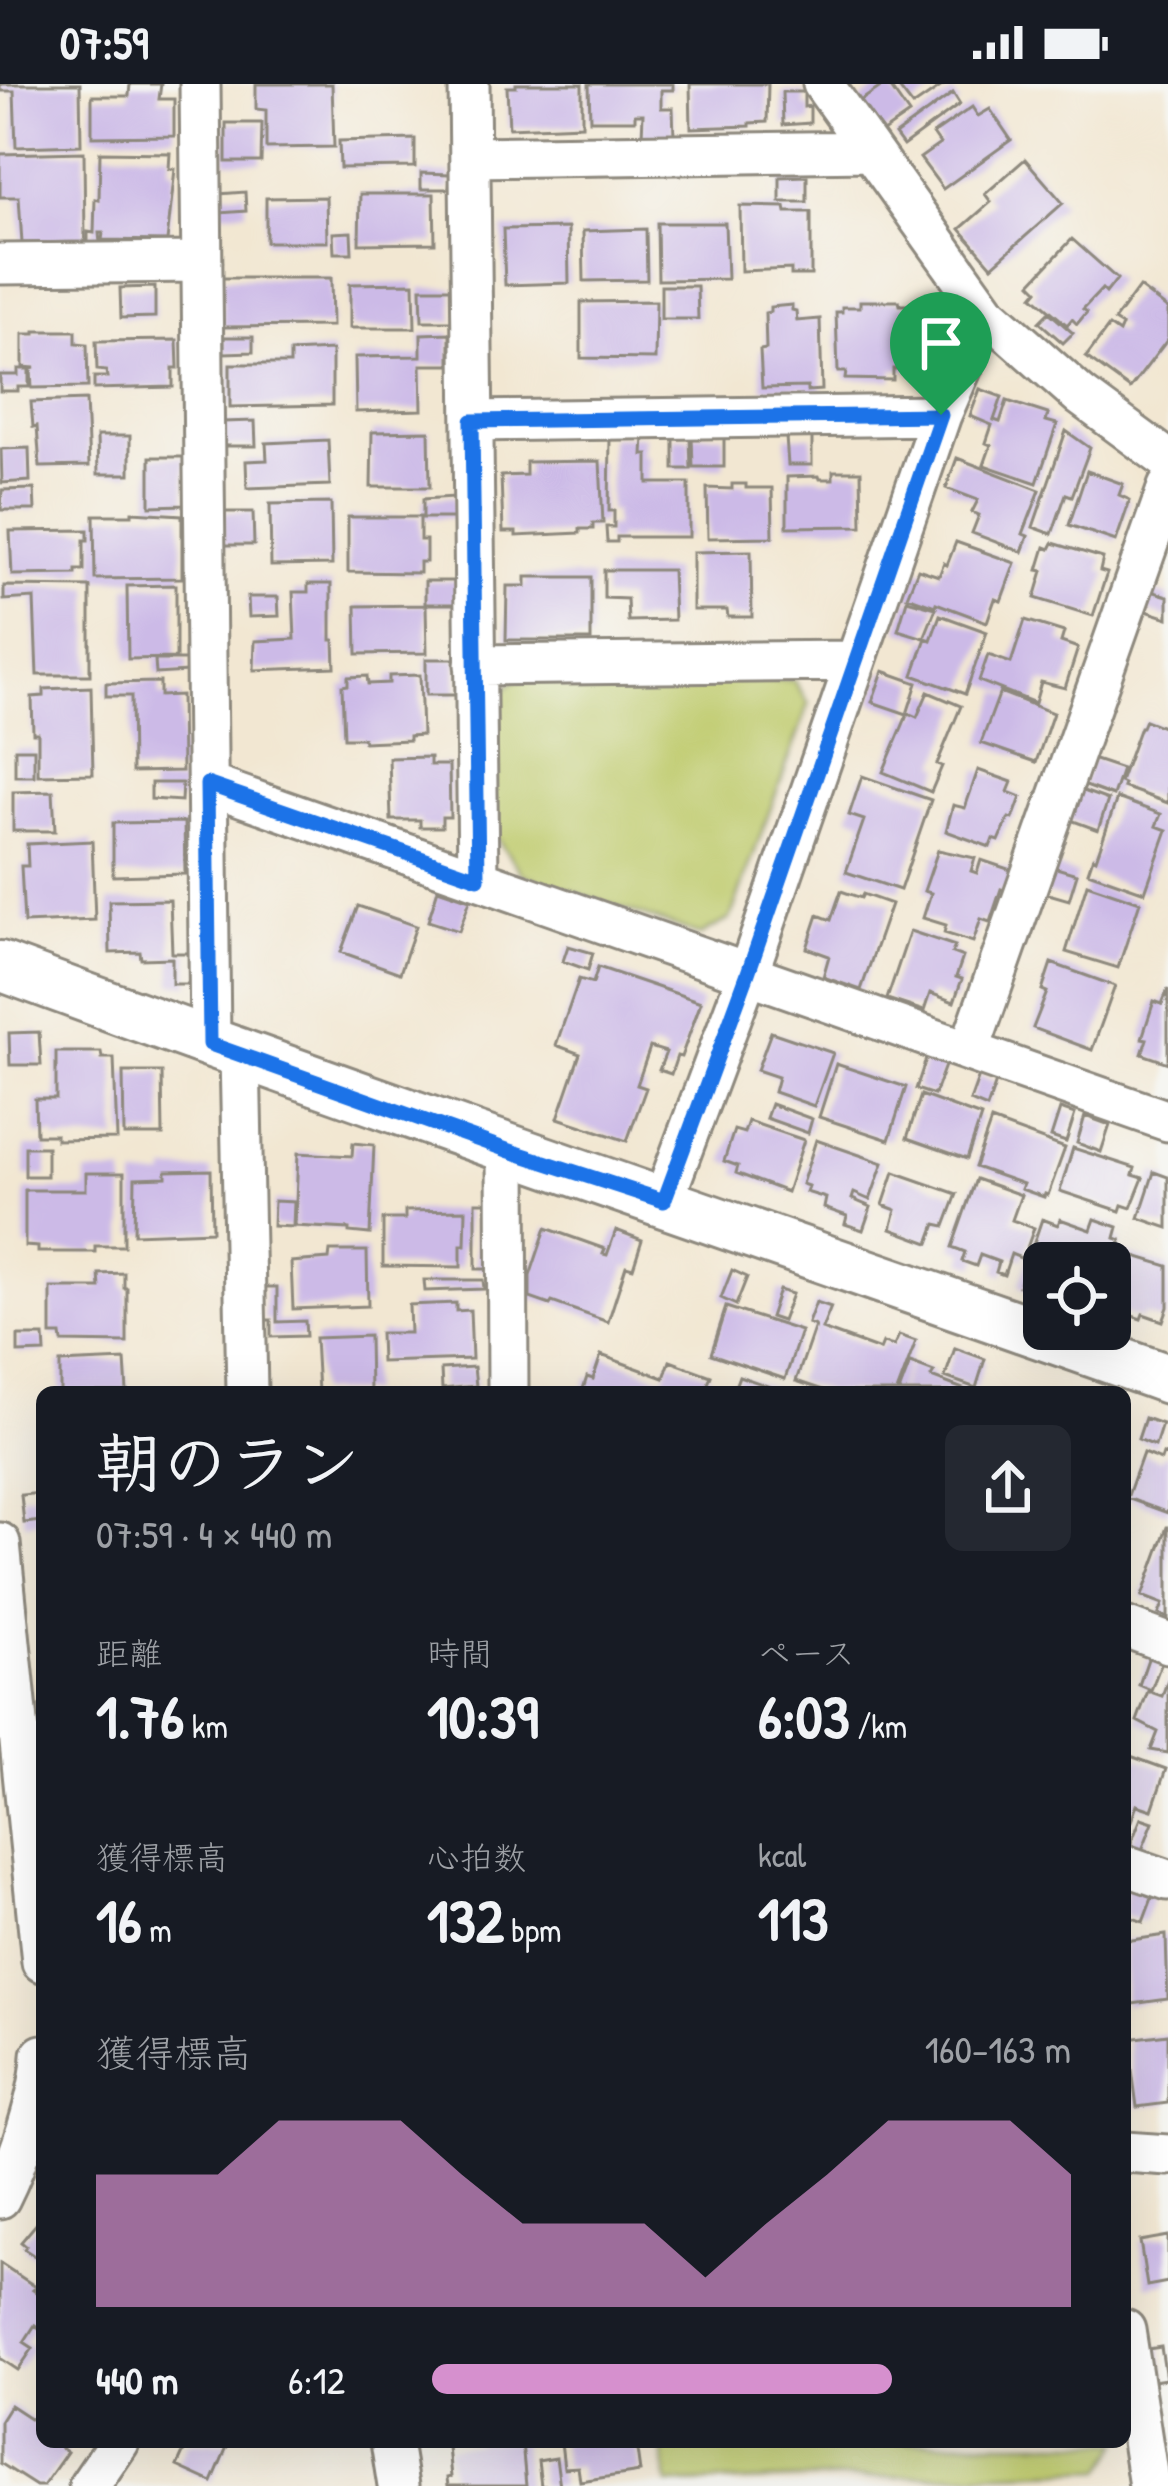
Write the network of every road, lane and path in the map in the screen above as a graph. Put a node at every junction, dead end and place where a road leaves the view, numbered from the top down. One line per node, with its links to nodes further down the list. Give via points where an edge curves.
1 (200, 84): 6 (street)
2 (469, 84): 5 (street)
3 (824, 84): 4 (street)
4 (870, 151): 5 (street); 8 (street)
5 (470, 157): 10 (street)
6 (202, 262): 7 (street); 15 (street)
7 (0, 264)
8 (986, 312): 9 (street); 11 (street)
9 (941, 415): 10 (street); 13 (street)
10 (472, 421): 14 (street)
11 (1168, 460)
12 (1168, 488): 20 (street)
13 (856, 661): 14 (street); 18 (street)
14 (475, 665): 16 (street)
15 (207, 784): 16 (street); 19 (street)
16 (478, 878): 18 (street)
17 (0, 966): 19 (street)
18 (748, 973): 20 (street); 23 (street)
19 (225, 1049): 22 (street); 25 (street)
20 (970, 1051): 21 (street)
21 (1168, 1121)
22 (507, 1150): 23 (street); 26 (street)
23 (664, 1201): 24 (street)
24 (1168, 1379)
25 (247, 1386)
26 (508, 1386)
27 (0, 1543): 32 (street)
28 (1131, 1629): 29 (street)
29 (1168, 1642)
30 (1131, 1867): 31 (street)
31 (1168, 1880)
32 (36, 1902)
33 (36, 2090): 36 (street)
34 (1131, 2152): 35 (street)
35 (1168, 2155)
36 (0, 2198)
37 (1131, 2369): 42 (street)
38 (115, 2448): 40 (street)
39 (392, 2448): 41 (street)
40 (89, 2486)
41 (398, 2486)
42 (1149, 2486)

